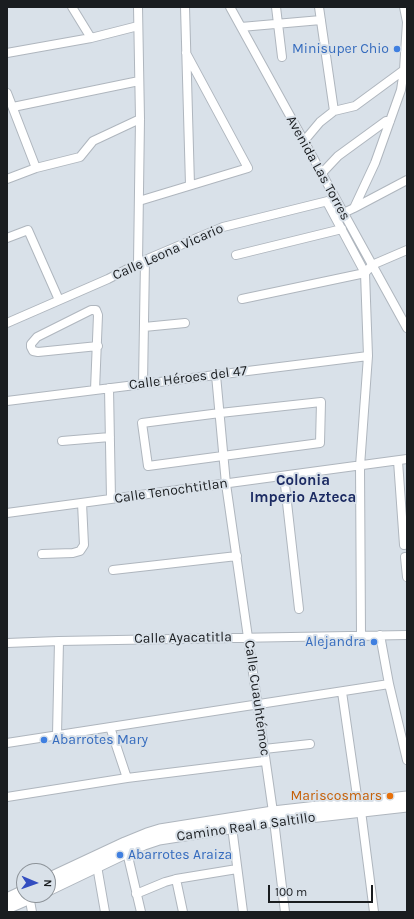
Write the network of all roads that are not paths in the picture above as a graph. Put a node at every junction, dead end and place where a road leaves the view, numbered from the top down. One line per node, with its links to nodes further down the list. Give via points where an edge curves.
1 (72, 7): 12 (street)
2 (138, 7): 10 (street)
3 (185, 7): 14 (street)
4 (230, 7): 11 (street, Avenida Las Torres)
5 (276, 7): 9 (street)
6 (319, 7): 8 (street)
7 (405, 11): 16 (street, via 407,22)
8 (321, 20): 9 (street); 20 (street)
9 (278, 25): 11 (street); 15 (street)
10 (138, 26): 12 (street); 17 (street)
11 (241, 27): 24 (street, Avenida Las Torres)
12 (91, 38): 13 (street)
13 (7, 53)
14 (186, 53): 29 (street); 29 (street, via 248,168)
15 (282, 57)
16 (404, 70): 20 (street, via 355,106); 23 (street, via 401,90)
17 (139, 81): 19 (street); 22 (street)
18 (7, 92): 19 (street)
19 (14, 110): 21 (street); 25 (street)
20 (334, 111): 24 (street, via 320,122)
21 (7, 116)
22 (140, 119): 25 (street, via 93,141 80,157); 31 (street)
23 (390, 121): 26 (street, via 386,121 338,156); 33 (street, via 375,163)
24 (304, 141): 26 (street, Avenida Las Torres)
25 (36, 168): 27 (street)
26 (322, 173): 30 (street, Avenida Las Torres)
27 (7, 179)
28 (407, 180): 33 (street)
29 (190, 185): 31 (street)
30 (336, 199): 32 (street, Calle Leona Vicario); 34 (street, Avenida Las Torres)
31 (139, 201): 40 (street)
32 (327, 202): 35 (street); 40 (street, Calle Leona Vicario, via 223,226)
33 (354, 208): 34 (street)
34 (344, 213): 35 (street); 41 (street, Avenida Las Torres)
35 (335, 217): 36 (street)
36 (342, 229): 39 (street); 42 (street)
37 (7, 238): 44 (street, via 28,230)
38 (407, 250): 41 (street)
39 (236, 255)
40 (141, 261): 44 (street, Calle Leona Vicario); 47 (street)
41 (372, 265): 42 (street); 48 (street, Avenida Las Torres)
42 (365, 273): 43 (street); 50 (street)
43 (242, 299)
44 (59, 300): 45 (street, Calle Leona Vicario)
45 (7, 323)
46 (185, 323): 47 (street)
47 (144, 327): 52 (street)
48 (407, 328)
49 (98, 346): 49 (street, via 38,352 33,351 30,344 37,337 91,310 96,310); 54 (street)
50 (368, 356): 51 (street, Calle Héroes del 47); 62 (street)
51 (216, 375): 52 (street, Calle Héroes del 47); 56 (street, Calle Cuauhtémoc)
52 (143, 384): 53 (street, Calle Héroes del 47)
53 (110, 388): 54 (street, Calle Héroes del 47); 57 (street)
54 (95, 390): 55 (street, Calle Héroes del 47)
55 (7, 401)
56 (220, 413): 59 (street, Calle Cuauhtémoc); 59 (street, via 142,423 148,466); 59 (street, via 321,402 320,444)
57 (110, 437): 58 (street); 65 (street)
58 (62, 441)
59 (224, 457): 64 (street, Calle Cuauhtémoc)
60 (407, 459): 61 (street, Calle Tenochtitlan)
61 (398, 461): 62 (street, Calle Tenochtitlan); 68 (street)
62 (360, 466): 63 (street, Calle Tenochtitlan); 75 (street)
63 (284, 476): 64 (street, Calle Tenochtitlan); 74 (street)
64 (226, 484): 65 (street, Calle Tenochtitlan); 70 (street, Calle Cuauhtémoc)
65 (112, 499): 66 (street, Calle Tenochtitlan)
66 (82, 503): 67 (street, Calle Tenochtitlan); 69 (street, via 84,545 80,551)
67 (7, 513)
68 (404, 545)
69 (42, 554)
70 (237, 556): 72 (street); 78 (street, Calle Cuauhtémoc)
71 (406, 557): 73 (street)
72 (113, 570)
73 (407, 577)
74 (300, 609)
75 (361, 635): 76 (street, Calle Ayacatitla); 78 (street, Calle Ayacatitla)
76 (380, 635): 77 (street, Calle Ayacatitla); 81 (street)
77 (407, 635)
78 (248, 637): 79 (street, Calle Ayacatitla); 83 (street, Calle Cuauhtémoc)
79 (59, 641): 80 (street, Calle Ayacatitla); 85 (street)
80 (7, 643)
81 (389, 684): 82 (street); 89 (street)
82 (342, 692): 83 (street); 95 (street)
83 (258, 704): 84 (street); 88 (street, Calle Cuauhtémoc)
84 (110, 727): 85 (street); 91 (street)
85 (57, 735): 86 (street)
86 (7, 743)
87 (310, 744): 88 (street)
88 (264, 749): 90 (street, Calle Cuauhtémoc)
89 (407, 760)
90 (265, 761): 91 (street); 96 (street, Calle Cuauhtémoc)
91 (127, 778): 92 (street)
92 (7, 797)
93 (407, 797): 95 (street, Camino Real a Saltillo)
94 (407, 806): 95 (street, Camino Real a Saltillo)
95 (360, 807): 96 (street, Camino Real a Saltillo); 112 (street)
96 (273, 817): 97 (street, Camino Real a Saltillo); 98 (street, Camino Real a Saltillo, via 160,830 147,834); 111 (street, Calle Cuauhtémoc)
97 (232, 827): 98 (street, Camino Real a Saltillo); 100 (street)
98 (126, 848): 99 (street, Camino Real a Saltillo); 101 (street, Camino Real a Saltillo); 104 (street)
99 (97, 866): 103 (street, Camino Real a Saltillo); 107 (street)
100 (237, 869): 102 (street); 110 (street)
101 (56, 876)
102 (176, 879): 104 (street); 109 (street)
103 (56, 886)
104 (136, 894): 108 (street)
105 (16, 903): 106 (street)
106 (7, 908)
107 (105, 912)
108 (141, 912)
109 (183, 912)
110 (243, 912)
111 (285, 912)
112 (374, 912)

